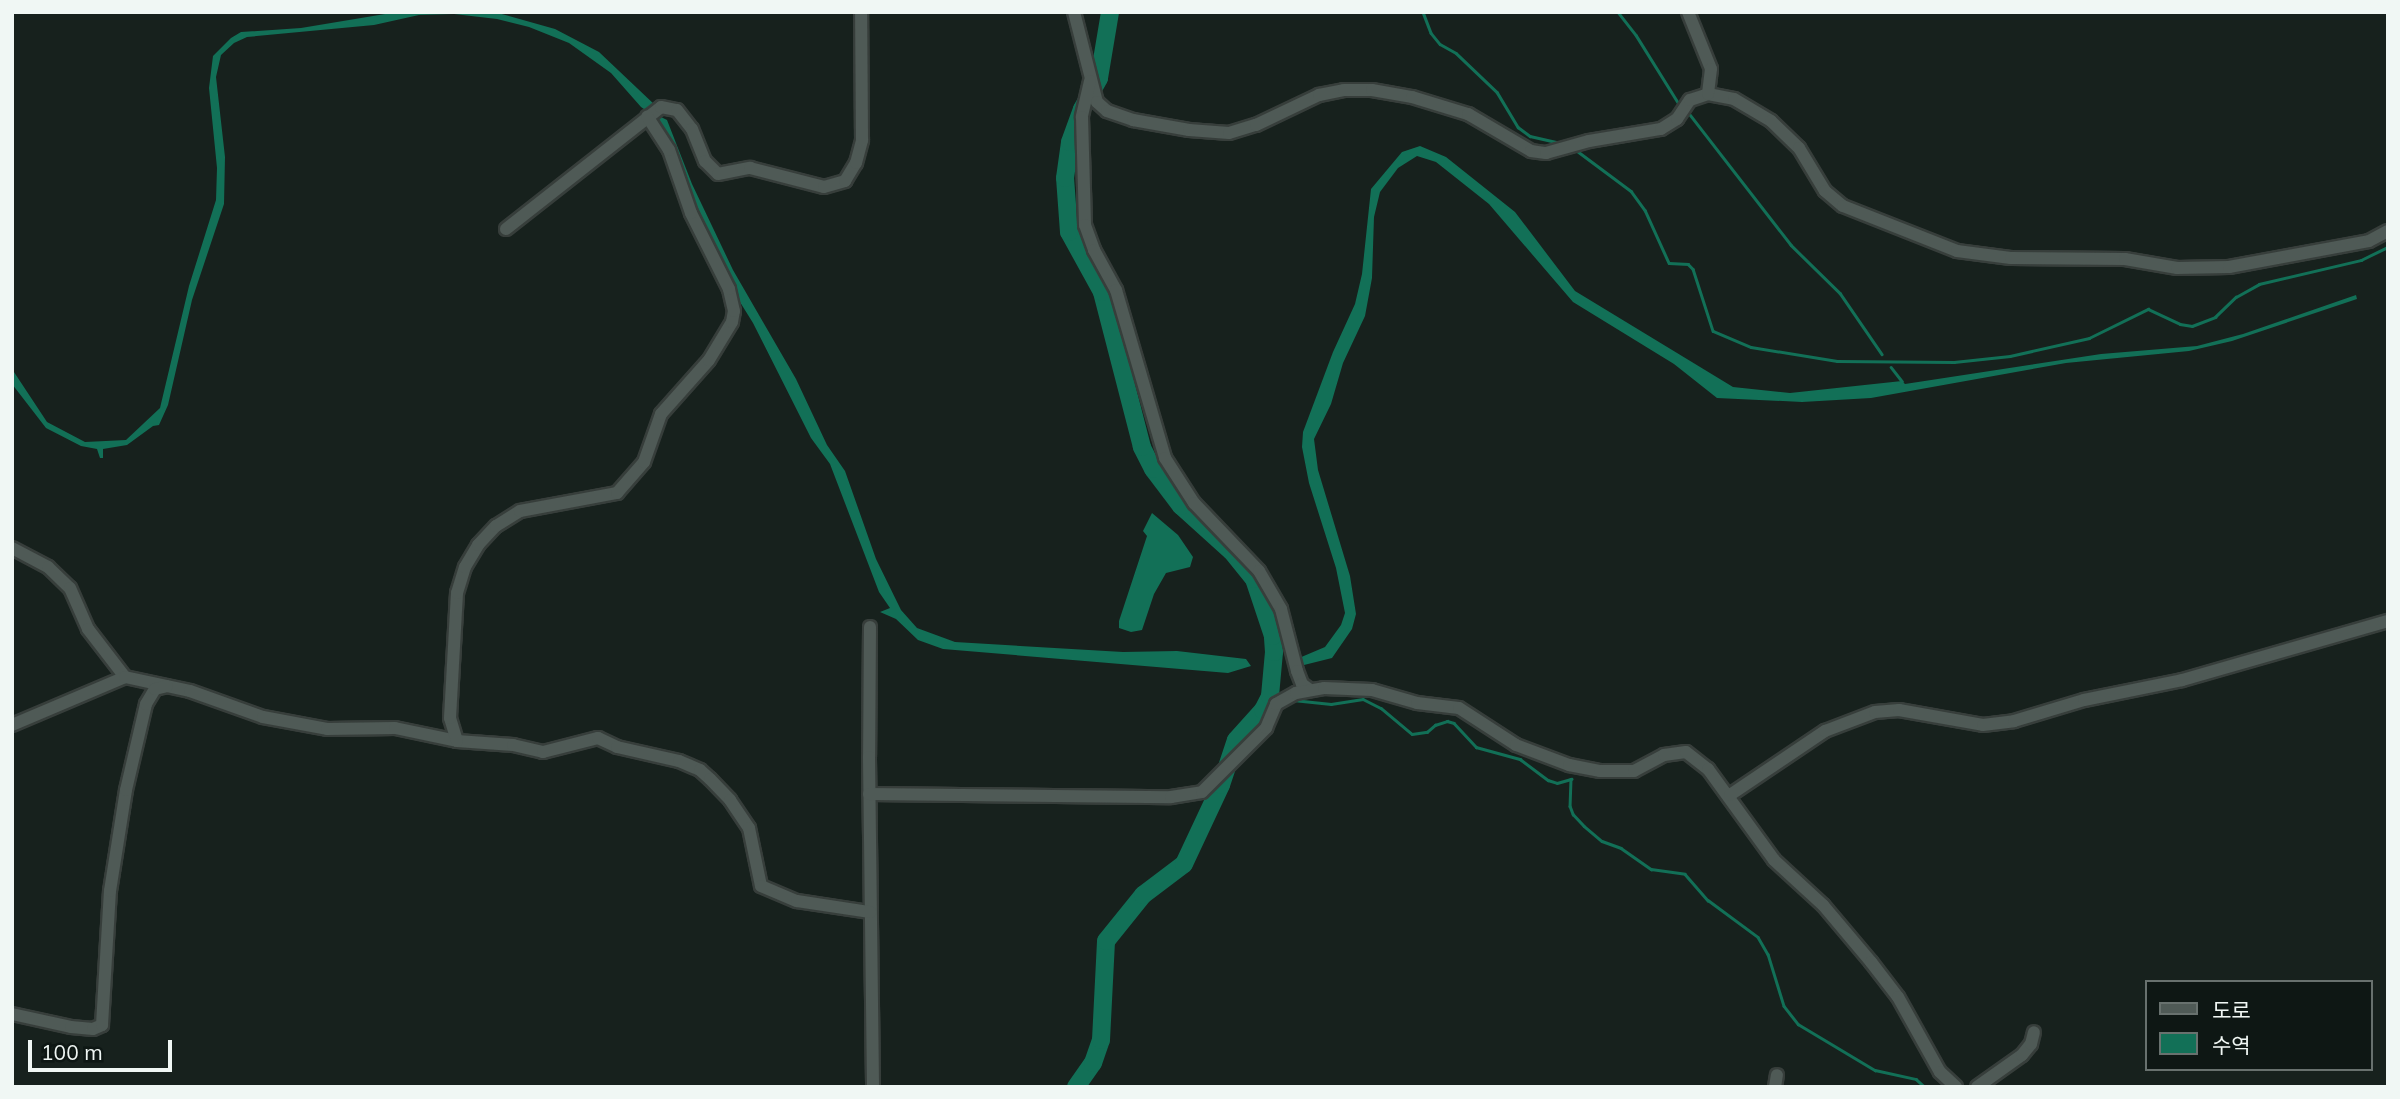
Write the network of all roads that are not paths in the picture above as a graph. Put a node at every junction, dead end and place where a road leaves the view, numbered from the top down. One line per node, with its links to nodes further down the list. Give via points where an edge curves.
1 (861, 12): 6 (street, via 862,140 856,163 837,186 816,186 750,168 718,174 708,166 692,129 677,110 662,107)
2 (1073, 12): 4 (street)
3 (1688, 12): 5 (street, via 1711,69)
4 (1090, 80): 5 (street, via 1097,102 1107,111 1133,120 1218,134 1256,125 1329,92 1398,93 1468,114 1531,151 1546,153 1661,129 1677,119 1690,100); 14 (street, via 1082,117 1086,225 1116,290 1165,458 1194,503 1259,571 1282,609 1297,671)
5 (1708, 94): 8 (street, via 1734,99 1771,121 1799,149 1825,191 1843,206 1957,251 2011,258 2125,259 2177,268 2229,267 2369,241)
6 (647, 116): 7 (street); 16 (street, via 669,150 691,213 729,289 732,322 709,360 662,414 644,462 617,493 520,511 478,545 457,593 450,718)
7 (506, 229)
8 (2388, 232)
9 (12, 548): 12 (street, via 48,567 70,587 88,629)
10 (2388, 621): 18 (street, via 2236,666 2084,700 2014,721 1983,725 1899,710 1875,712 1825,731)
11 (870, 627): 17 (street)
12 (124, 677): 13 (street); 15 (street)
13 (169, 686): 16 (street, via 301,725 344,730 396,728); 20 (street, via 155,689 146,704 126,790 110,891 103,1025 71,1027)
14 (1309, 689): 17 (street, via 1276,704 1266,728 1202,792 1171,797); 18 (street, via 1359,689 1418,704 1459,708 1516,745 1562,763 1600,771 1634,771 1664,755 1686,752 1700,760)
15 (12, 724)
16 (457, 741): 19 (street, via 513,744 543,752 598,738 679,761 700,770 745,819 761,886 797,901)
17 (869, 794): 19 (street)
18 (1730, 795): 23 (street, via 1774,860 1823,905 1887,982 1940,1072)
19 (870, 912): 22 (street)
20 (12, 1014)
21 (2034, 1032): 24 (street, via 2022,1055)
22 (873, 1087)
23 (1956, 1087)
24 (1977, 1087)

